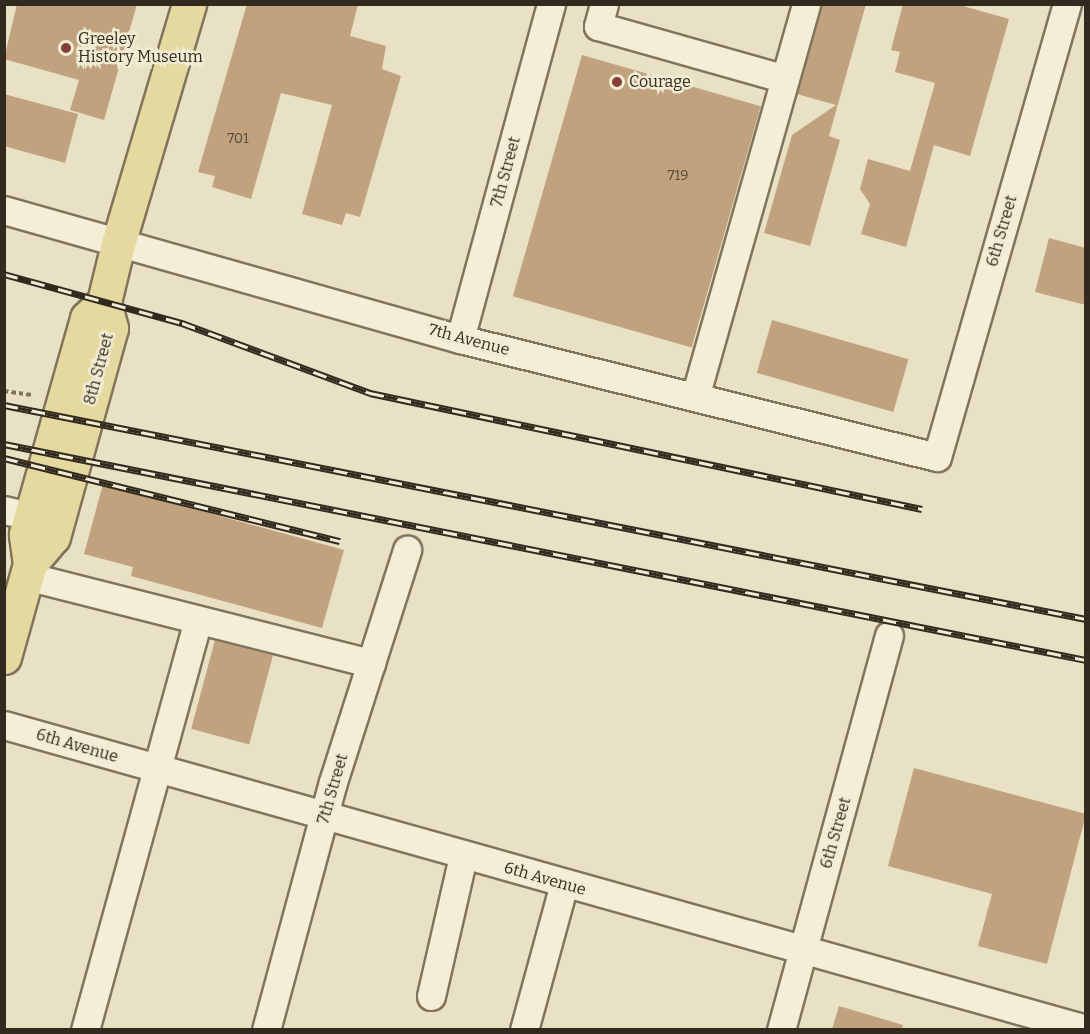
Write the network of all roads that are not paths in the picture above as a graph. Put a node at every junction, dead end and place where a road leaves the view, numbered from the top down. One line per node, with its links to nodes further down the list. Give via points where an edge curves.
1 (189, 4): 8 (main road, 8th Street)
2 (551, 4): 10 (street, 7th Street)
3 (604, 4): 6 (street, via 598,26)
4 (1067, 4): 12 (street, 6th Street)
5 (802, 6): 6 (street)
6 (785, 79): 11 (street)
7 (4, 210): 8 (street, 7th Avenue)
8 (118, 244): 9 (main road, 8th Street); 10 (street, 7th Avenue)
9 (104, 302): 13 (main road, via 87,318); 15 (main road, 8th Street, via 111,328 53,537)
10 (460, 339): 11 (street, 7th Avenue)
11 (696, 397): 12 (street, 7th Avenue)
12 (937, 457)
13 (18, 513): 15 (main road, via 26,534)
14 (407, 550): 19 (street, 7th Street)
15 (28, 570): 16 (street); 18 (main road, 8th Street)
16 (198, 620): 19 (street); 21 (street)
17 (889, 636): 25 (street, 6th Street)
18 (4, 657)
19 (371, 663): 22 (street, 7th Street)
20 (4, 725): 21 (street, 6th Avenue)
21 (158, 769): 22 (street, 6th Avenue); 28 (street)
22 (325, 817): 23 (street, 6th Avenue); 29 (street, 7th Street)
23 (463, 856): 24 (street, 6th Avenue); 26 (street)
24 (564, 884): 25 (street, 6th Avenue); 30 (street)
25 (803, 951): 27 (street, 6th Avenue); 31 (street, 6th Street)
26 (432, 996)
27 (1042, 1024): 32 (street, 6th Avenue)
28 (85, 1029)
29 (266, 1029)
30 (524, 1029)
31 (781, 1029)
32 (1086, 1029)

